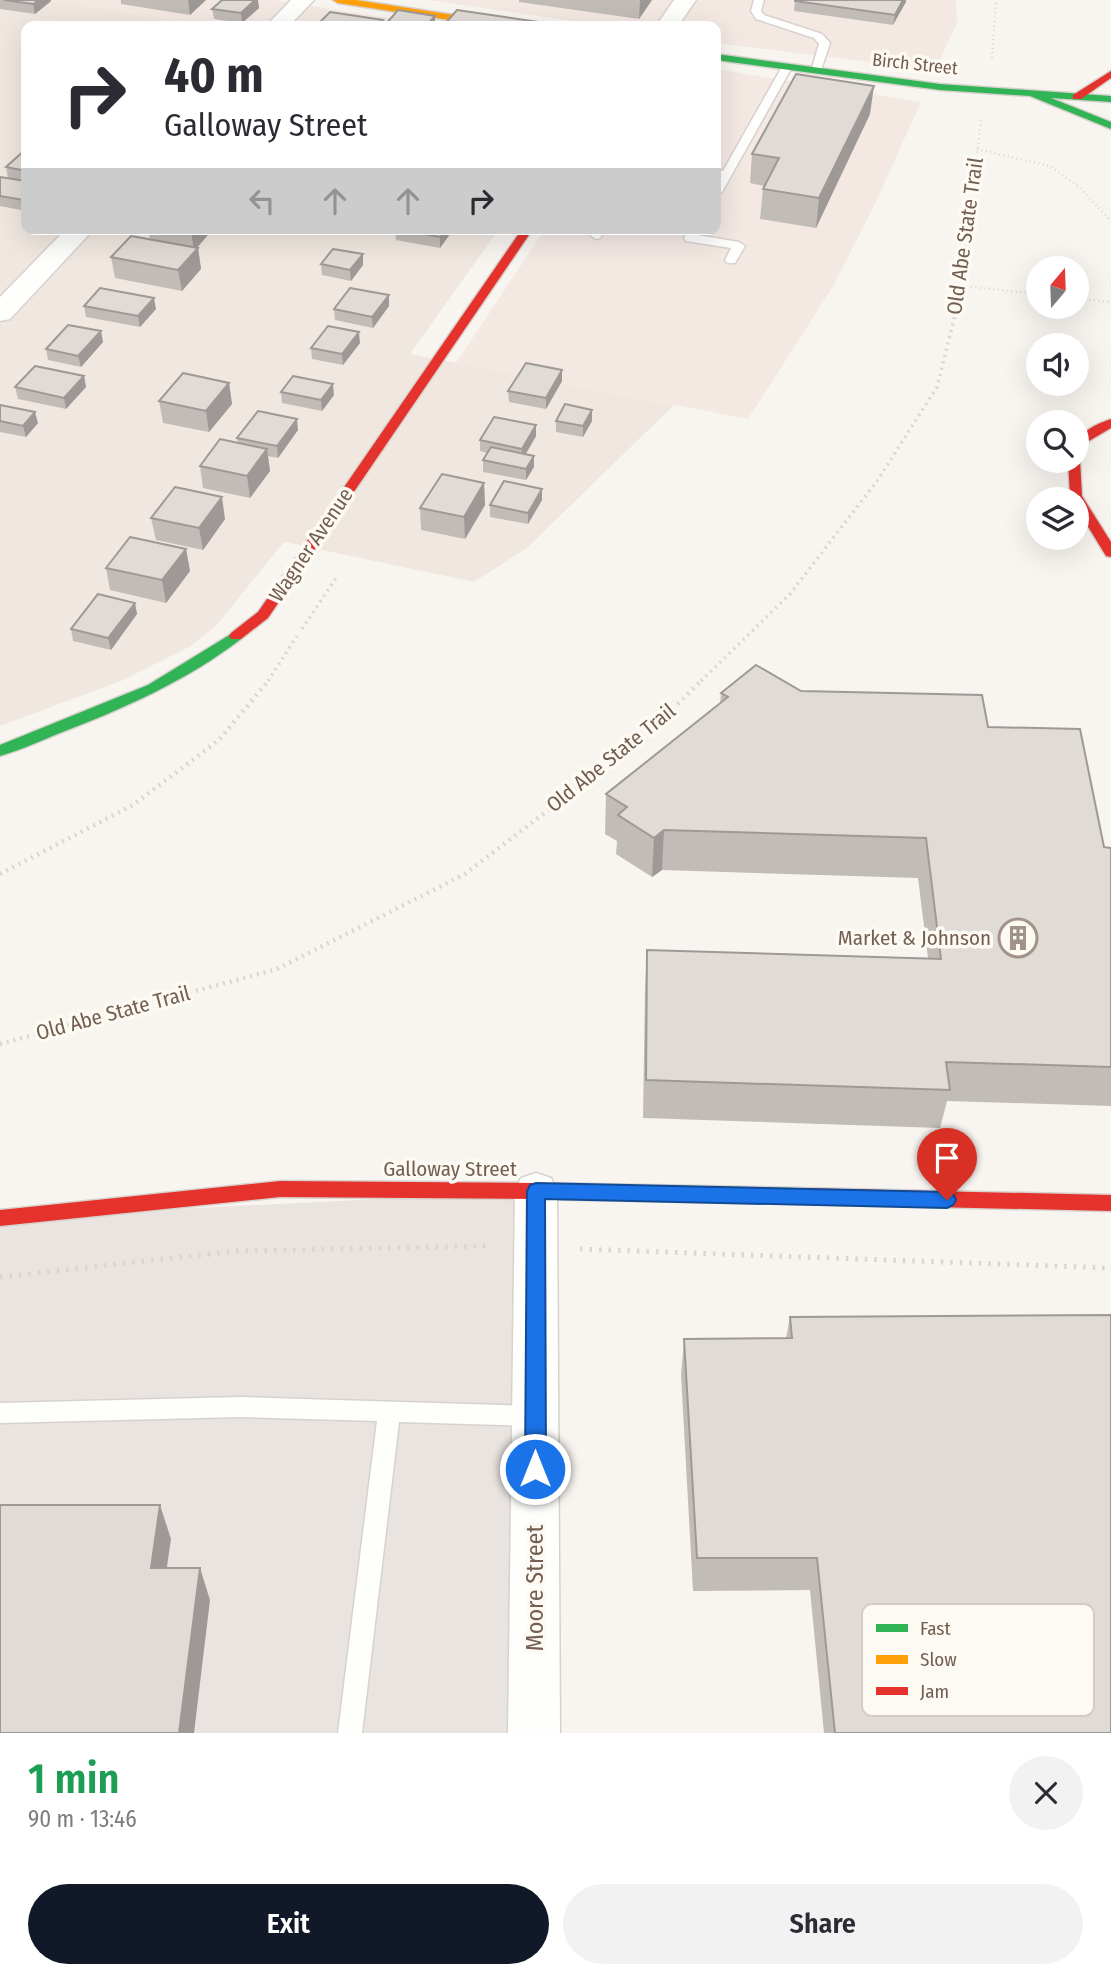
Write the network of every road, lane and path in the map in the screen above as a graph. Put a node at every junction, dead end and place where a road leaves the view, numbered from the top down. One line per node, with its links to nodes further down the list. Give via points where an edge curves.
1 (303, 0): 6 (street)
2 (338, 0): 7 (street)
3 (685, 0): 8 (street)
4 (759, 0): 12 (lane, via 756,11 760,17 818,36 825,43)
5 (996, 0): 10 (path)
6 (281, 21)
7 (474, 21)
8 (670, 21)
9 (721, 58): 11 (street, Birch Street)
10 (992, 58)
11 (787, 67): 12 (street, Birch Street); 20 (lane)
12 (816, 71): 14 (street, Birch Street)
13 (1111, 74): 15 (street)
14 (1033, 94): 15 (street, Birch Street); 18 (street)
15 (1077, 97): 16 (street, Birch Street)
16 (1111, 99)
17 (981, 120): 19 (path, Old Abe State Trail)
18 (1111, 126)
19 (977, 149): 21 (path, via 1050,166 1079,187); 26 (path, Old Abe State Trail)
20 (721, 174)
21 (1111, 221)
22 (75, 235): 30 (street)
23 (524, 235): 34 (street, Wagner Avenue)
24 (691, 235): 25 (lane, via 739,246)
25 (731, 260)
26 (962, 286): 27 (path); 38 (path, Old Abe State Trail, via 937,387 877,481 790,594 646,735 465,874 277,969)
27 (1026, 293)
28 (1089, 299): 29 (path)
29 (1111, 302)
30 (0, 313)
31 (1111, 423): 32 (street)
32 (1089, 436)
33 (1075, 473): 35 (street, via 1076,496)
34 (309, 547): 36 (street, Wagner Avenue, via 263,615 216,653 141,694); 37 (path, via 351,553 262,691 219,740 133,805)
35 (1111, 553)
36 (0, 751)
37 (0, 874)
38 (0, 1044)
39 (536, 1191): 40 (street, Galloway Street); 41 (street, Galloway Street, via 280,1189); 44 (street, Moore Street)
40 (1111, 1203)
41 (0, 1218)
42 (388, 1411): 43 (lane, via 241,1407); 44 (lane); 45 (lane)
43 (0, 1413)
44 (535, 1416): 46 (street, Moore Street)
45 (350, 1733)
46 (534, 1733)

